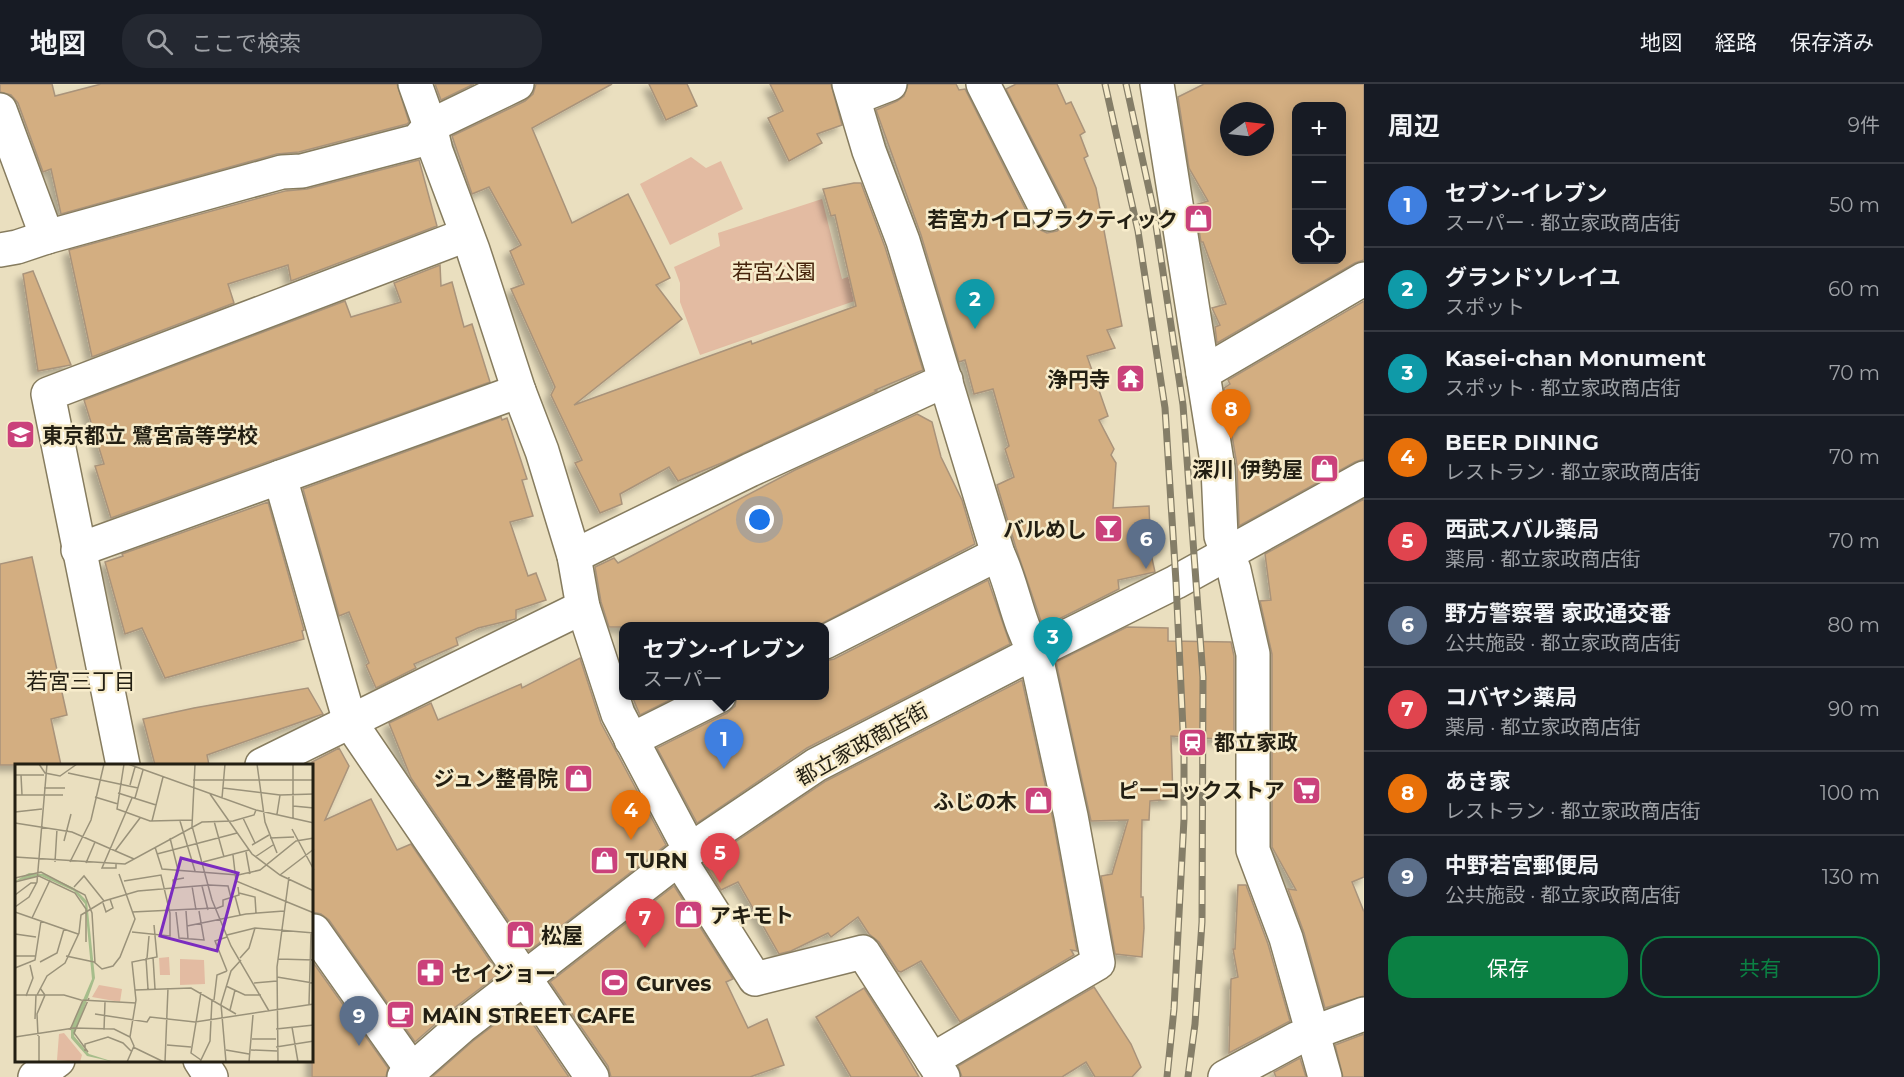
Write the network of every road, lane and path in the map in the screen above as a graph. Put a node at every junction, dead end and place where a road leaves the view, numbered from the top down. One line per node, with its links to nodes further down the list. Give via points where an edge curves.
1 (415, 84): 8 (street)
2 (517, 84): 8 (street)
3 (890, 84): 6 (street)
4 (983, 84): 9 (street)
5 (1160, 86): 14 (street)
6 (851, 91): 15 (street)
7 (0, 110): 11 (street)
8 (430, 126): 10 (street); 11 (street, via 417,141 302,171 282,172)
9 (1050, 214)
10 (466, 235): 16 (street); 19 (street, via 48,394)
11 (47, 237): 12 (street)
12 (0, 250)
13 (1364, 279): 14 (street)
14 (1203, 373): 20 (street, via 1218,468 1221,536)
15 (946, 380): 21 (street); 22 (street)
16 (519, 391): 17 (street); 22 (street)
17 (280, 477): 19 (street); 27 (street)
18 (1364, 478): 20 (street, 都立家政商店街)
19 (78, 550): 29 (street)
20 (1228, 552): 25 (street, 都立家政商店街); 35 (street, via 1253,654 1253,850 1286,938)
21 (998, 554): 24 (street); 25 (street)
22 (574, 556): 23 (street)
23 (582, 607): 27 (street); 28 (street, via 618,714)
24 (829, 640)
25 (1035, 652): 31 (street, 都立家政商店街, via 816,765); 38 (street, via 1098,963)
26 (710, 700): 28 (street)
27 (350, 722): 30 (street); 33 (street)
28 (631, 740): 31 (street)
29 (123, 764)
30 (264, 764)
31 (685, 854): 33 (street, 都立家政商店街); 38 (street, via 755,979 863,952)
32 (314, 931): 39 (street)
33 (525, 979): 39 (street, 都立家政商店街); 42 (street)
34 (1364, 1014): 35 (street)
35 (1312, 1034): 43 (street); 44 (street)
36 (55, 1062): 40 (street)
37 (201, 1062): 41 (street)
38 (937, 1069)
39 (408, 1073)
40 (35, 1077)
41 (212, 1077)
42 (592, 1077)
43 (1225, 1077)
44 (1325, 1077)

